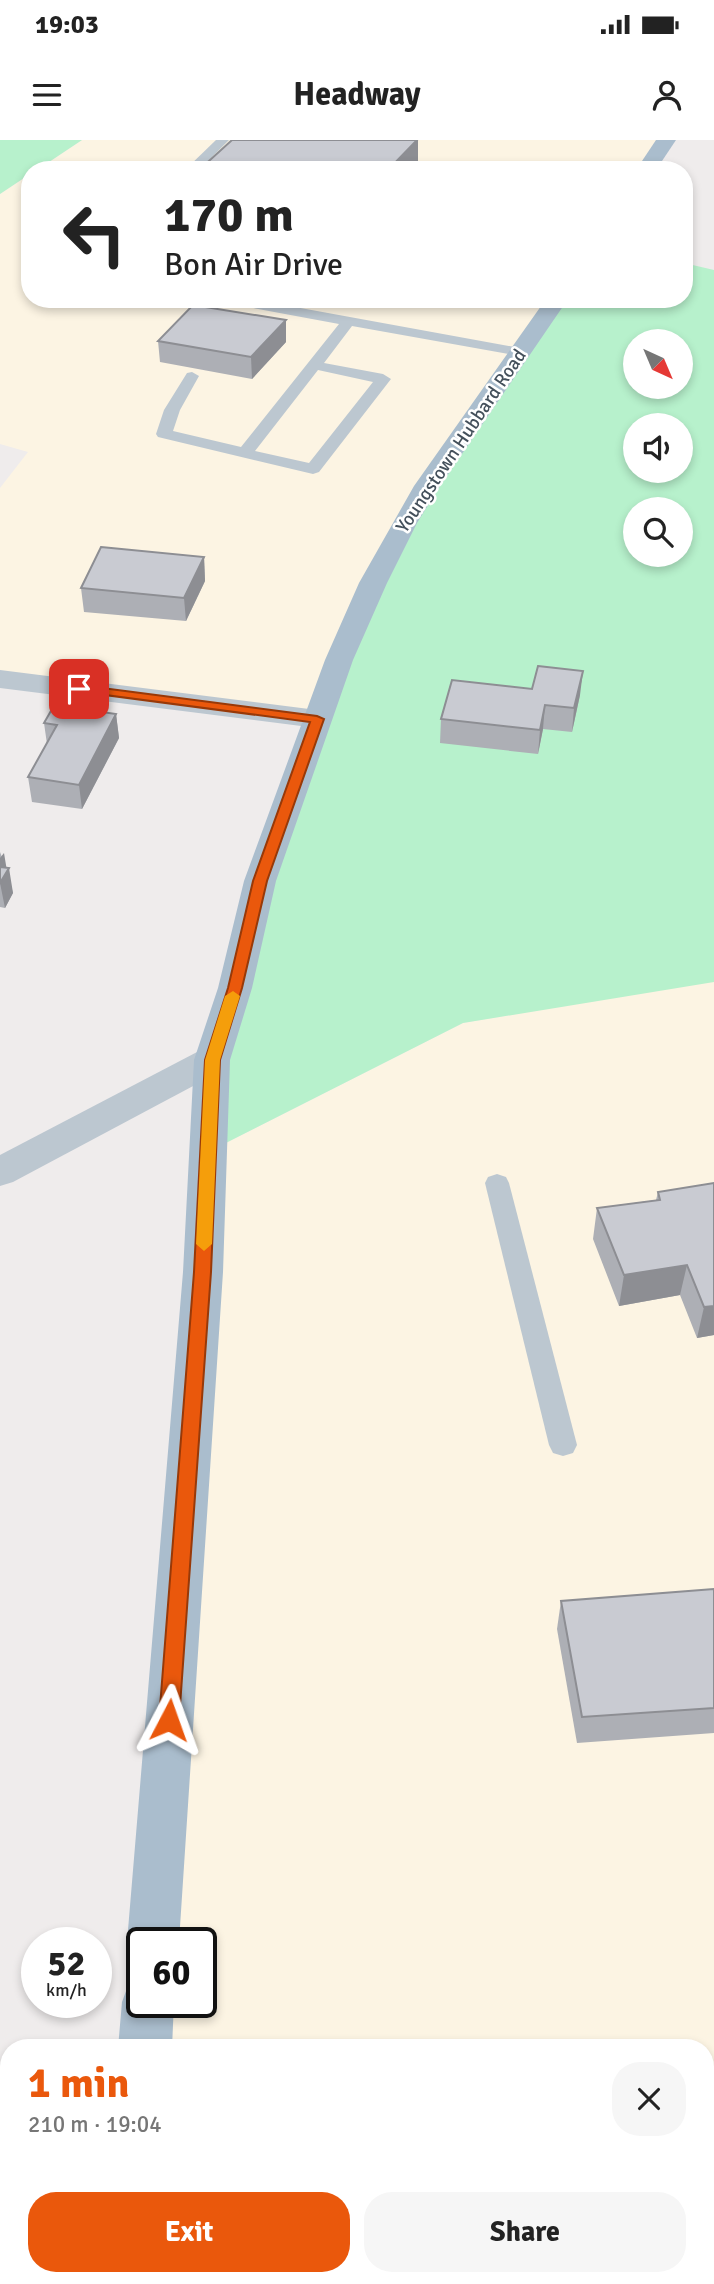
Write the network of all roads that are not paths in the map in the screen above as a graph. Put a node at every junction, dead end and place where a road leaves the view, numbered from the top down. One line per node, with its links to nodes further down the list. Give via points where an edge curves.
1 (223, 140): 3 (lane)
2 (666, 140): 4 (main road)
3 (201, 161)
4 (652, 161)
5 (276, 308): 7 (lane)
6 (551, 308): 8 (main road, Youngstown Hubbard Road)
7 (349, 321): 8 (lane); 9 (lane)
8 (520, 352): 13 (main road, Youngstown Hubbard Road, via 404,523 339,660)
9 (313, 365): 11 (lane); 11 (lane, via 383,379 313,469)
10 (192, 376): 11 (lane, via 164,434)
11 (244, 453)
12 (0, 679): 13 (street)
13 (317, 719): 14 (main road, Youngstown Hubbard Road, via 260,881 235,988)
14 (212, 1060): 15 (street); 18 (main road, Youngstown Hubbard Road, via 202,1285)
15 (0, 1172)
16 (497, 1183): 17 (lane)
17 (563, 1445)
18 (154, 1927)
19 (147, 2018): 20 (main road)
20 (146, 2039)

